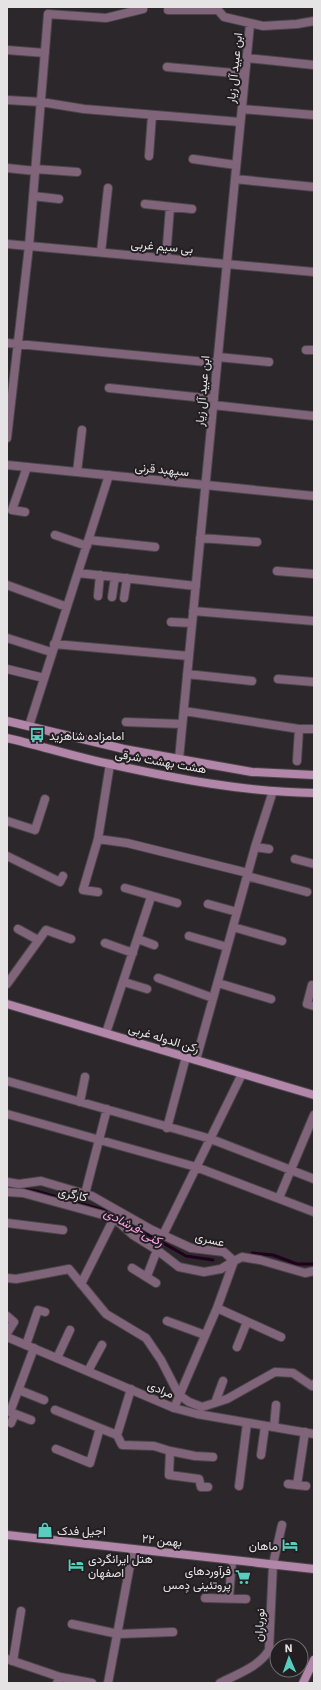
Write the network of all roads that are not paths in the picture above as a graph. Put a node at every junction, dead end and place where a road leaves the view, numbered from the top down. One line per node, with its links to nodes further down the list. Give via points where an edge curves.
1 (144, 9): 7 (street, via 106,18 48,14)
2 (218, 9): 3 (street); 5 (street, via 224,17)
3 (168, 10)
4 (314, 21): 5 (street, via 263,26)
5 (250, 24): 8 (street, ابن عبید آل زیار)
6 (7, 50): 7 (street)
7 (45, 54): 13 (street)
8 (247, 58): 9 (street); 11 (street, ابن عبید آل زیار)
9 (314, 66)
10 (167, 67): 11 (street)
11 (245, 74): 14 (street, ابن عبید آل زیار)
12 (7, 100): 13 (street)
13 (41, 102): 15 (street); 22 (street)
14 (242, 109): 16 (street); 17 (street, ابن عبید آل زیار)
15 (152, 115): 17 (street); 18 (street)
16 (314, 115)
17 (240, 122): 20 (street, ابن عبید آل زیار)
18 (149, 156)
19 (193, 159): 20 (street)
20 (236, 165): 24 (street, ابن عبید آل زیار)
21 (7, 168): 22 (street)
22 (35, 170): 23 (street); 27 (street)
23 (76, 172)
24 (235, 179): 25 (street); 36 (street, ابن عبید آل زیار)
25 (314, 187)
26 (108, 188): 34 (street)
27 (33, 196): 28 (street); 33 (street)
28 (59, 199)
29 (145, 204): 30 (street)
30 (170, 207): 31 (street); 35 (street)
31 (192, 209)
32 (7, 244): 33 (street, بی سیم غربی)
33 (29, 246): 34 (street, بی سیم غربی); 39 (street)
34 (101, 252): 35 (street, بی سیم غربی)
35 (166, 258): 36 (street, بی سیم غربی)
36 (227, 264): 37 (street, بی سیم غربی); 40 (street, ابن عبید آل زیار)
37 (314, 272)
38 (7, 342): 39 (street)
39 (17, 344): 40 (street); 43 (street)
40 (217, 360): 41 (street); 44 (street, ابن عبید آل زیار)
41 (270, 362)
42 (109, 388): 44 (street)
43 (10, 389): 47 (street)
44 (213, 402): 45 (street); 52 (street, ابن عبید آل زیار)
45 (314, 416)
46 (82, 430): 50 (street)
47 (7, 438)
48 (7, 465): 49 (street, سپهبد قرنی)
49 (27, 467): 50 (street, سپهبد قرنی); 54 (street, via 12,510)
50 (77, 472): 51 (street, سپهبد قرنی)
51 (109, 475): 52 (street, سپهبد قرنی); 58 (street)
52 (205, 485): 53 (street, سپهبد قرنی); 56 (street, ابن عبید آل زیار)
53 (314, 496)
54 (25, 512)
55 (54, 535): 58 (street)
56 (200, 538): 57 (street); 67 (street, ابن عبید آل زیار)
57 (257, 542)
58 (88, 543): 59 (street); 61 (street)
59 (155, 547)
60 (277, 571): 62 (street)
61 (78, 573): 63 (street); 71 (street)
62 (314, 574)
63 (100, 575): 64 (street); 68 (street)
64 (115, 577): 65 (street); 69 (street)
65 (127, 578): 67 (street); 70 (street)
66 (7, 585): 71 (street)
67 (196, 586): 72 (street, ابن عبید آل زیار)
68 (98, 596)
69 (112, 597)
70 (124, 598)
71 (67, 606): 77 (street)
72 (193, 611): 73 (street); 75 (street, ابن عبید آل زیار)
73 (314, 621)
74 (171, 622): 75 (street)
75 (192, 623): 78 (street, ابن عبید آل زیار)
76 (7, 638): 77 (street)
77 (53, 648): 78 (street); 81 (street)
78 (189, 656): 80 (street, ابن عبید آل زیار)
79 (7, 669): 81 (street)
80 (187, 674): 83 (street); 85 (street, ابن عبید آل زیار)
81 (44, 678): 89 (street)
82 (278, 679): 84 (street)
83 (252, 681)
84 (314, 682)
85 (184, 711): 88 (street, ابن عبید آل زیار); 90 (street)
86 (7, 721): 89 (main road, هشت بهشت شرقی)
87 (126, 722): 88 (street)
88 (182, 724): 93 (street, ابن عبید آل زیار)
89 (29, 726): 93 (main road, هشت بهشت شرقی)
90 (299, 729): 91 (street); 94 (street)
91 (314, 729)
92 (7, 738): 95 (main road, هشت بهشت شرقی)
93 (179, 760): 96 (main road, هشت بهشت شرقی, via 252,772)
94 (297, 761)
95 (110, 764): 97 (main road, هشت بهشت شرقی); 101 (street)
96 (314, 775)
97 (273, 791): 98 (main road, هشت بهشت شرقی); 102 (street)
98 (314, 793)
99 (45, 799): 100 (street, via 35,830)
100 (7, 821)
101 (98, 839): 107 (street, via 127,843); 110 (street, via 84,890)
102 (255, 847): 103 (street); 107 (street)
103 (269, 849)
104 (7, 856): 108 (street, via 60,882)
105 (295, 859): 106 (street)
106 (314, 864)
107 (248, 874): 111 (street); 115 (street)
108 (63, 876)
109 (125, 888): 112 (street)
110 (98, 892)
111 (307, 892)
112 (151, 896): 113 (street); 120 (street)
113 (177, 903)
114 (208, 904): 115 (street)
115 (237, 912): 116 (street)
116 (233, 927): 122 (street); 125 (street)
117 (18, 929): 121 (street)
118 (189, 936): 125 (street)
119 (71, 939): 121 (street, via 46,930)
120 (138, 939): 124 (street); 126 (street)
121 (38, 940): 130 (street)
122 (282, 941)
123 (105, 943): 126 (street)
124 (154, 945)
125 (227, 947): 129 (street)
126 (133, 953): 128 (street)
127 (158, 978): 133 (street)
128 (124, 982): 132 (street); 137 (street)
129 (218, 983): 133 (street); 134 (street)
130 (7, 984)
131 (312, 986): 136 (street, via 307,1004)
132 (147, 989)
133 (213, 998): 139 (street)
134 (271, 999)
135 (7, 1004): 137 (main road, رکن الدوله غربی)
136 (314, 1006)
137 (106, 1033): 138 (main road, رکن الدوله غربی)
138 (186, 1057): 139 (main road, رکن الدوله غربی); 148 (street)
139 (196, 1060): 140 (main road, رکن الدوله غربی)
140 (242, 1074): 143 (main road, رکن الدوله غربی); 149 (street)
141 (85, 1077): 144 (street)
142 (7, 1081): 144 (street)
143 (314, 1095)
144 (80, 1102): 145 (street)
145 (107, 1109): 148 (street); 150 (street)
146 (7, 1114): 150 (street)
147 (314, 1115): 152 (street)
148 (167, 1128): 149 (street)
149 (211, 1139): 151 (street); 152 (street)
150 (99, 1140): 151 (street); 158 (street)
151 (196, 1167): 159 (street); 164 (street)
152 (291, 1170): 154 (street); 159 (street)
153 (7, 1178): 156 (street)
154 (314, 1179)
155 (7, 1182): 156 (street, کارگری)
156 (19, 1184): 158 (street, کارگری, via 42,1181)
157 (7, 1192): 161 (street, کارگری)
158 (85, 1194): 164 (street, عسری)
159 (279, 1198): 160 (street)
160 (314, 1212)
161 (114, 1218): 165 (street, کارگری, via 133,1235); 172 (street)
162 (7, 1223): 163 (street)
163 (63, 1230)
164 (163, 1235): 166 (street, عسری, via 191,1248 224,1252)
165 (157, 1250): 166 (street, کارگری, via 179,1267 204,1272 221,1269); 169 (street)
166 (234, 1261): 168 (street, عسری, via 242,1257 305,1272); 173 (street)
167 (132, 1268): 169 (street)
168 (314, 1271)
169 (147, 1276): 171 (street)
170 (7, 1278): 172 (street, via 16,1279 69,1269)
171 (156, 1283)
172 (82, 1284): 192 (street, via 106,1314 146,1338)
173 (217, 1308): 177 (street); 180 (street)
174 (45, 1312): 184 (street, via 38,1310)
175 (7, 1316): 179 (street, via 14,1322)
176 (166, 1321): 180 (street)
177 (247, 1322): 182 (street); 185 (street)
178 (70, 1330): 186 (street)
179 (7, 1333)
180 (205, 1335): 192 (street)
181 (7, 1337): 184 (street, مرادی)
182 (281, 1337)
183 (102, 1345): 187 (street)
184 (30, 1346): 186 (street, مرادی); 191 (street)
185 (237, 1347)
186 (57, 1358): 187 (street, مرادی)
187 (88, 1371): 190 (street, مرادی)
188 (223, 1381): 194 (street)
189 (314, 1384): 194 (street, via 312,1386 293,1373 275,1372)
190 (131, 1389): 196 (street, مرادی); 206 (street)
191 (19, 1390): 193 (street); 198 (street, via 10,1412)
192 (179, 1395): 194 (street, via 188,1402 202,1406); 196 (street)
193 (44, 1400)
194 (215, 1403)
195 (276, 1404): 202 (street)
196 (174, 1408): 200 (street, مرادی)
197 (55, 1410): 203 (street)
198 (15, 1414): 199 (street); 201 (street)
199 (31, 1420)
200 (247, 1422): 202 (street, مرادی); 212 (street)
201 (11, 1423)
202 (270, 1426): 204 (street, مرادی); 209 (street)
203 (100, 1428): 206 (street); 207 (street, via 90,1463)
204 (305, 1432): 205 (street, مرادی); 211 (street, via 302,1486)
205 (314, 1434)
206 (117, 1435): 208 (street, via 122,1445 154,1446)
207 (56, 1449)
208 (170, 1451): 210 (street); 213 (street, via 169,1475 200,1479 201,1487)
209 (261, 1455)
210 (213, 1457)
211 (288, 1484)
212 (239, 1486)
213 (208, 1487)
214 (282, 1525): 218 (street, نورباران)
215 (7, 1534): 216 (main road, ۲۲ بهمن)
216 (133, 1549): 217 (main road, ۲۲ بهمن); 226 (street)
217 (232, 1560): 218 (main road, ۲۲ بهمن); 221 (street)
218 (273, 1564): 219 (main road, ۲۲ بهمن); 232 (street, نورباران, via 269,1650 265,1657 255,1664)
219 (313, 1570)
220 (205, 1598): 221 (street)
221 (229, 1598): 222 (street)
222 (246, 1600)
223 (21, 1611): 227 (street)
224 (72, 1624): 226 (street)
225 (173, 1632): 226 (street)
226 (118, 1634): 231 (street)
227 (10, 1660): 229 (street)
228 (314, 1660): 233 (main road)
229 (58, 1680): 230 (street)
230 (92, 1683)
231 (108, 1683)
232 (220, 1683)
233 (303, 1683)

